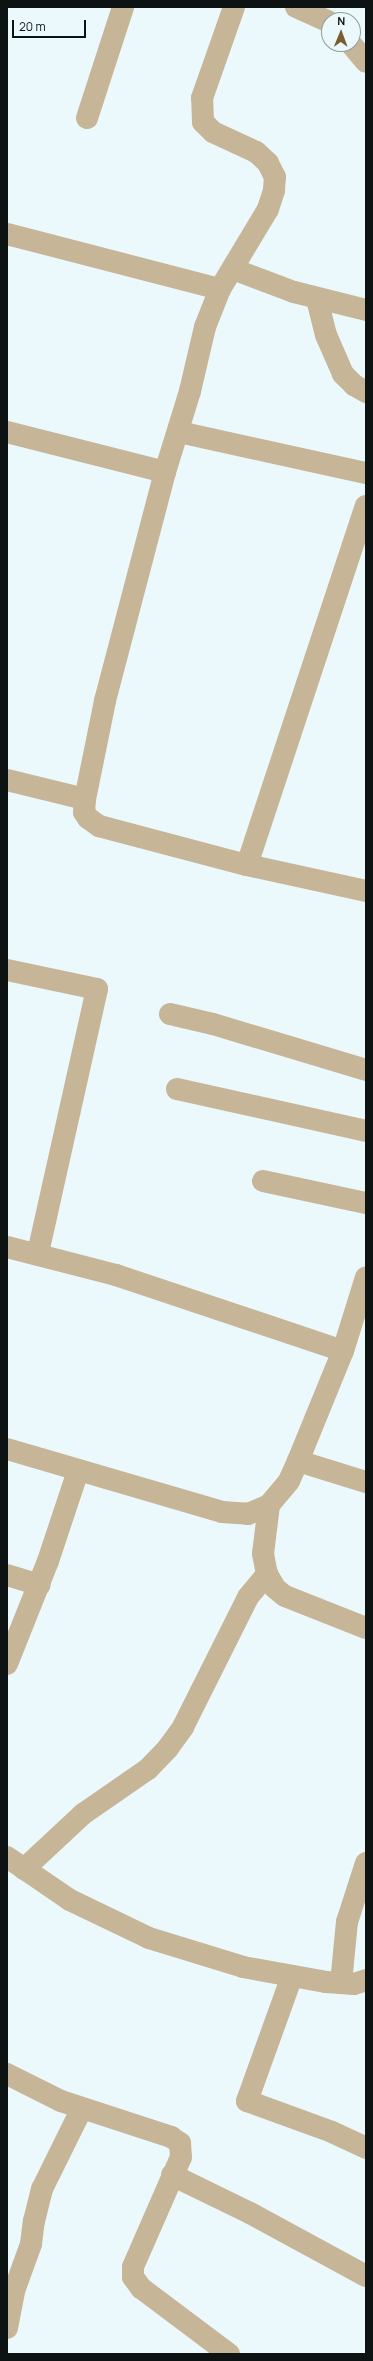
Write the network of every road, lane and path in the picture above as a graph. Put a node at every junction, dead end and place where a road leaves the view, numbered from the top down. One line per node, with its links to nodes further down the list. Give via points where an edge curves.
1 (123, 7): 7 (street)
2 (296, 7): 4 (street)
3 (227, 9): 9 (street, via 202,98 203,122 213,132 256,152 268,163 275,177 268,209)
4 (321, 18)
5 (358, 52): 6 (street)
6 (366, 62)
7 (86, 118)
8 (7, 234): 10 (street)
9 (232, 269): 10 (street); 11 (street)
10 (220, 289): 15 (street, via 205,327)
11 (317, 299): 12 (street); 13 (street, via 326,335 343,374)
12 (366, 310)
13 (366, 392)
14 (7, 432): 16 (street)
15 (179, 432): 16 (street); 17 (street)
16 (165, 472): 20 (street, via 114,661)
17 (366, 473)
18 (366, 506): 21 (street)
19 (7, 780): 20 (street)
20 (85, 799): 21 (street, via 84,812 99,826)
21 (247, 865): 22 (street)
22 (366, 891)
23 (7, 970): 31 (street, via 97,989)
24 (170, 1014): 25 (street, via 213,1024)
25 (366, 1070)
26 (177, 1089): 27 (street)
27 (366, 1131)
28 (263, 1181): 29 (street)
29 (366, 1203)
30 (7, 1247): 31 (street)
31 (38, 1254): 33 (street, via 116,1275)
32 (366, 1277): 33 (street)
33 (343, 1351): 35 (street)
34 (7, 1449): 36 (street)
35 (298, 1461): 37 (street); 38 (street, via 289,1481)
36 (78, 1471): 38 (street, via 222,1512 248,1514); 41 (street)
37 (366, 1482)
38 (269, 1505): 39 (street, via 263,1554)
39 (267, 1574): 42 (street, via 275,1588 285,1596); 44 (street, via 248,1598 183,1727 168,1748 148,1769)
40 (7, 1576): 41 (street)
41 (39, 1585): 43 (street)
42 (366, 1628)
43 (7, 1664)
44 (15, 1863): 46 (street, via 70,1900 149,1938 243,1967)
45 (366, 1863): 48 (street, via 347,1922)
46 (292, 1976): 48 (street); 51 (street, via 247,2101 332,2132)
47 (366, 1980): 48 (street, via 354,1984)
48 (342, 1983)
49 (7, 2074): 50 (street)
50 (82, 2108): 52 (street, via 177,2139 182,2152); 54 (street, via 42,2189 31,2244 14,2291)
51 (366, 2148)
52 (172, 2175): 53 (street, via 250,2213); 55 (street, via 133,2267 133,2277 141,2288)
53 (366, 2276)
54 (7, 2328)
55 (228, 2354)

